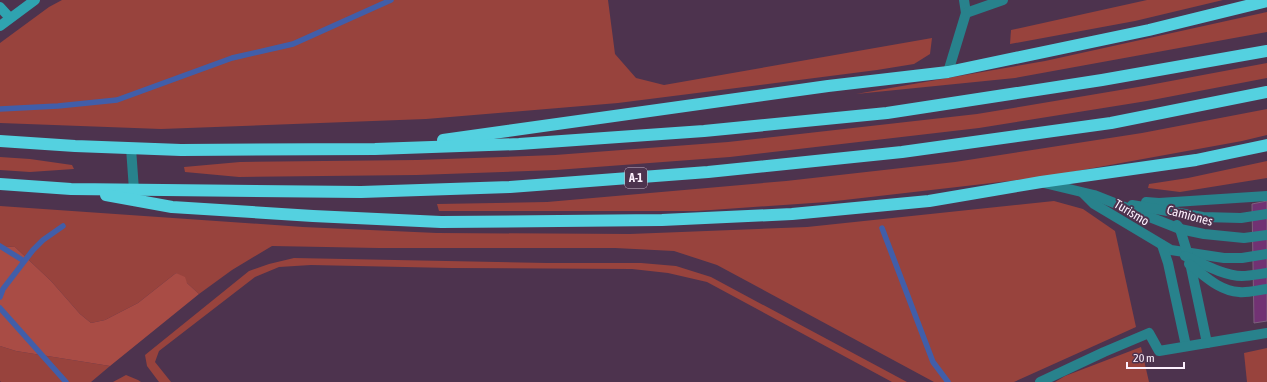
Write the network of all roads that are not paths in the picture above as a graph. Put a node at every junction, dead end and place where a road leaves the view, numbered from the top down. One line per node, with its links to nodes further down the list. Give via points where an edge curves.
1 (35, 0): 7 (street)
2 (964, 0): 6 (lane)
3 (1003, 0): 6 (lane)
4 (1267, 1): 10 (highway, via 1149,30)
5 (0, 7): 7 (street)
6 (966, 13): 10 (lane)
7 (10, 18): 8 (street)
8 (0, 26)
9 (1267, 51): 15 (highway, via 1102,80 887,113 704,131 519,144)
10 (948, 72): 15 (highway, via 828,86)
11 (1267, 92): 19 (highway, A-1, via 1111,123 902,152 708,172 510,187 361,192)
12 (0, 141): 14 (highway)
13 (1267, 145): 16 (highway, via 1196,160)
14 (131, 148): 15 (highway); 19 (lane)
15 (375, 149)
16 (1041, 182): 18 (highway, via 929,201 792,214 654,220 442,222 172,206); 20 (lane, Camiones)
17 (0, 184): 18 (highway, A-1)
18 (71, 189): 19 (highway, A-1)
19 (134, 190)
20 (1083, 193): 22 (lane, Camiones); 27 (lane, Turismo, via 1094,204)
21 (1267, 196): 22 (lane, via 1159,203)
22 (1108, 200): 23 (lane, Camiones); 25 (lane, Camiones)
23 (1168, 212): 24 (lane, Camiones, via 1203,217 1241,218); 25 (lane, Turismo)
24 (1267, 214)
25 (1180, 229): 26 (lane, Camiones, via 1244,238); 29 (lane, Turismo)
26 (1267, 235)
27 (1166, 247): 29 (lane, Turismo); 34 (lane)
28 (1267, 254): 29 (lane, Turismo, via 1242,258)
29 (1189, 258): 30 (lane, Turismo, via 1230,274 1241,276); 31 (lane, Turismo, via 1214,283 1224,288 1238,292); 33 (lane, Turismo)
30 (1267, 273)
31 (1267, 289)
32 (1267, 333): 33 (lane)
33 (1208, 343): 34 (lane)
34 (1186, 346): 35 (lane, via 1159,350 1149,333)
35 (1040, 382)

